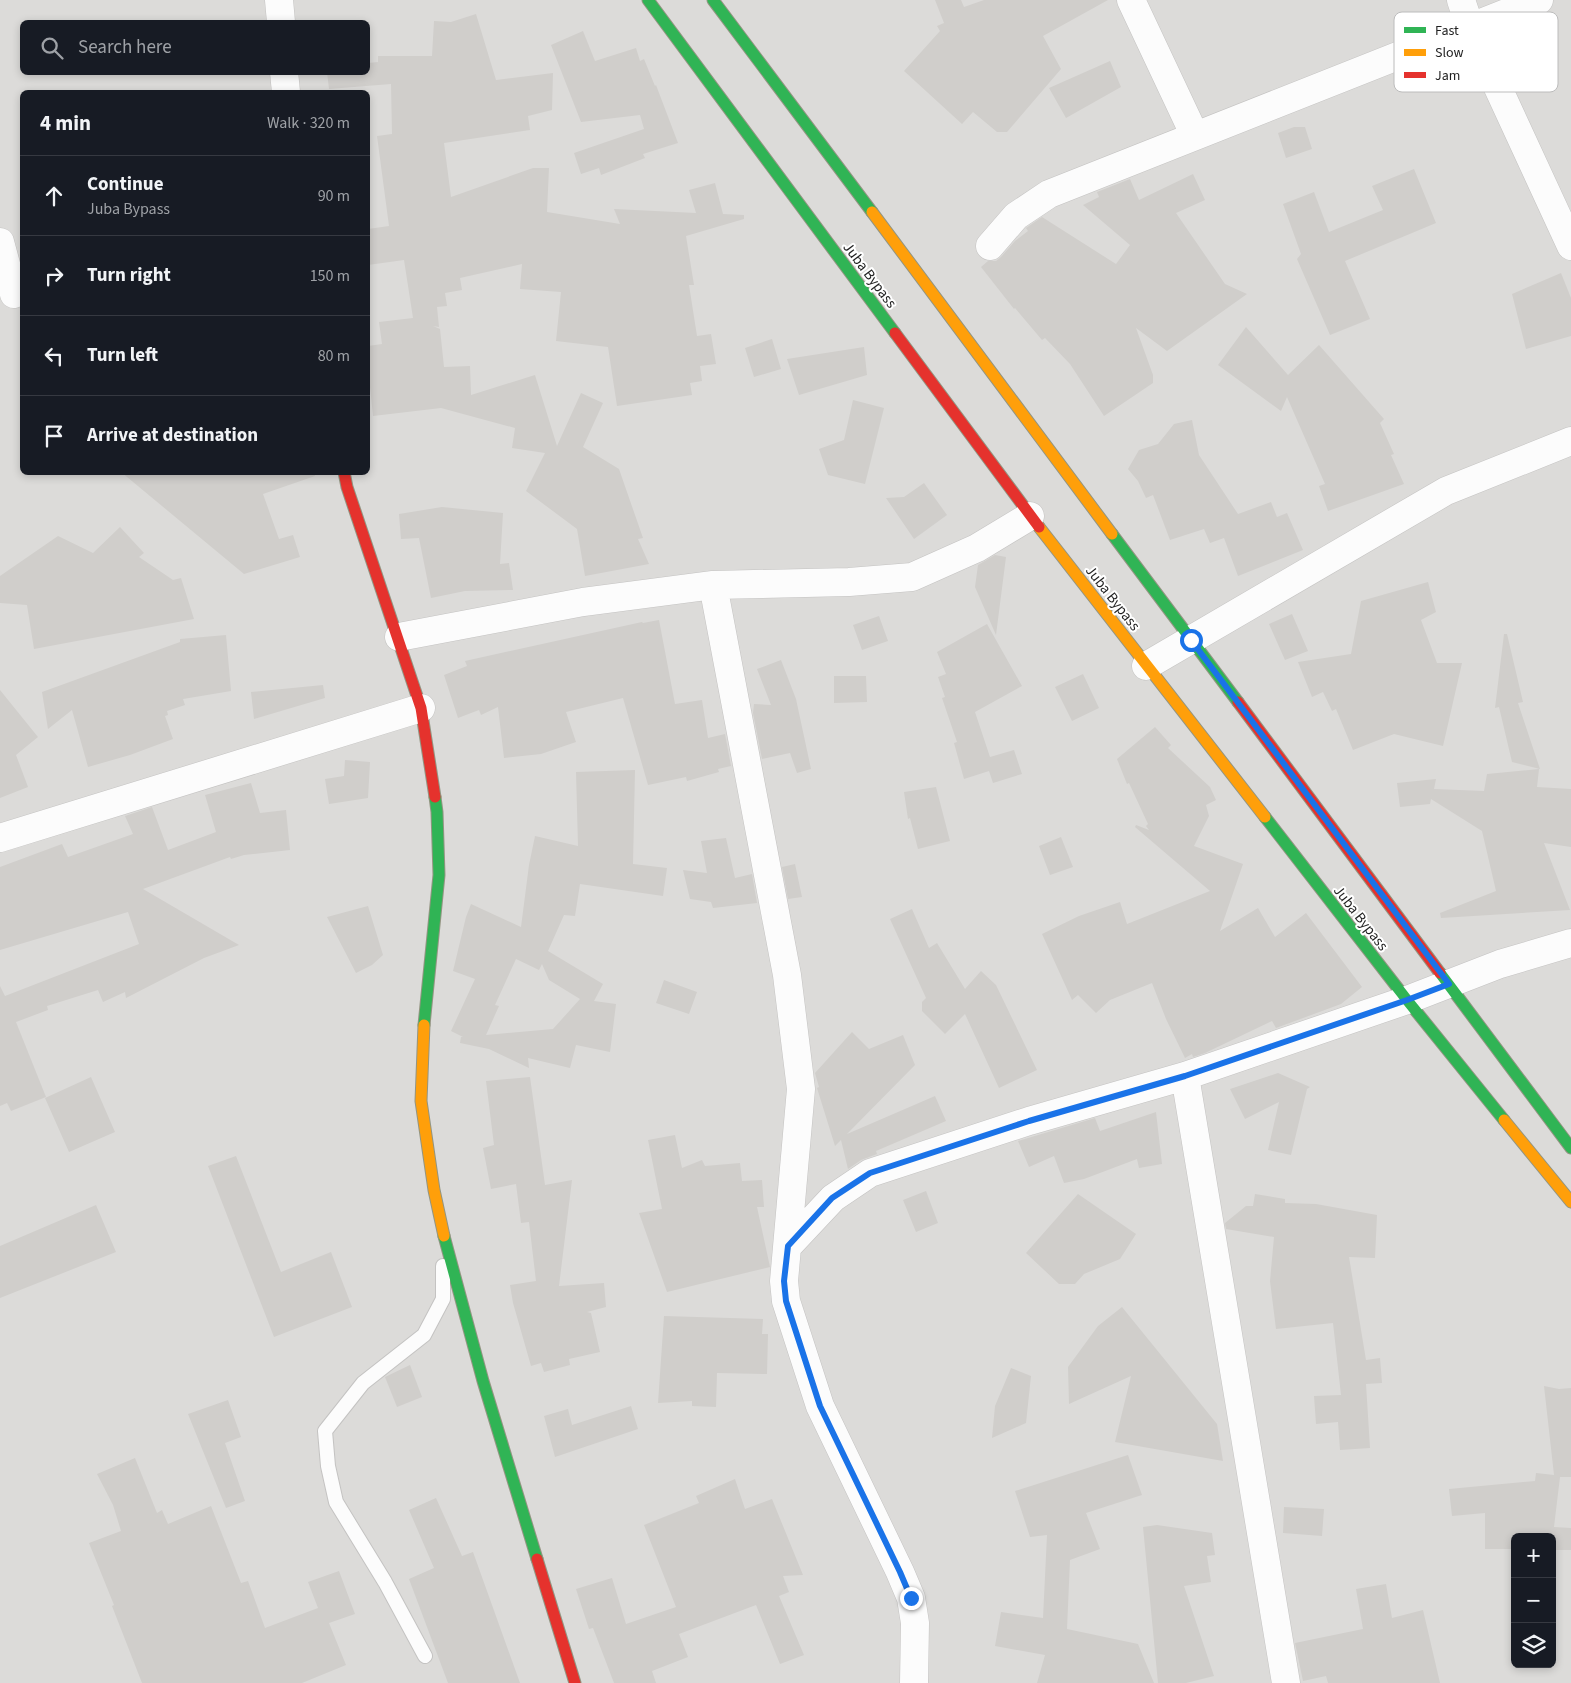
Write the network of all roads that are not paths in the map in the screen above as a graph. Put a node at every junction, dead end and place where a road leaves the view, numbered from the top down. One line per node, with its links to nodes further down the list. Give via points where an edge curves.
1 (279, 0): 9 (street)
2 (648, 0): 21 (main road, Juba Bypass)
3 (713, 0): 24 (main road, Juba Bypass)
4 (1131, 0): 14 (street)
5 (1461, 0): 7 (street)
6 (1539, 0): 8 (street)
7 (1465, 12)
8 (1508, 12)
9 (281, 20)
10 (1394, 57): 14 (street)
11 (284, 75): 12 (street)
12 (286, 90)
13 (1500, 92): 17 (street)
14 (1195, 136): 16 (street, via 1049,194 1016,216)
15 (0, 242): 18 (street)
16 (990, 246)
17 (1571, 246)
18 (12, 295)
19 (1571, 441): 24 (street, via 1446,491)
20 (345, 475): 23 (main road)
21 (1030, 516): 22 (street, via 977,548 912,576 849,582); 25 (main road, Juba Bypass)
22 (713, 585): 23 (street, via 583,602); 35 (street, via 788,975 801,1089)
23 (398, 638): 26 (main road)
24 (1191, 640): 25 (street); 29 (main road, Juba Bypass)
25 (1146, 666): 30 (main road, Juba Bypass)
26 (421, 708): 27 (street); 34 (main road, via 437,812 439,875 424,1013 421,1101)
27 (0, 838)
28 (1571, 943): 29 (street, via 1500,964)
29 (1449, 984): 30 (street); 32 (main road, Juba Bypass)
30 (1407, 1000): 31 (street); 33 (main road, Juba Bypass)
31 (1185, 1076): 35 (street, via 1029,1121 870,1173 832,1198); 39 (street)
32 (1571, 1148)
33 (1571, 1202)
34 (443, 1231): 36 (lane, via 443,1299 424,1335 363,1383 325,1430 336,1502 386,1582); 37 (main road, via 483,1381)
35 (788, 1246): 38 (street, via 784,1281 786,1301 820,1406 911,1598 915,1623)
36 (425, 1656)
37 (575, 1683)
38 (914, 1683)
39 (1286, 1683)

